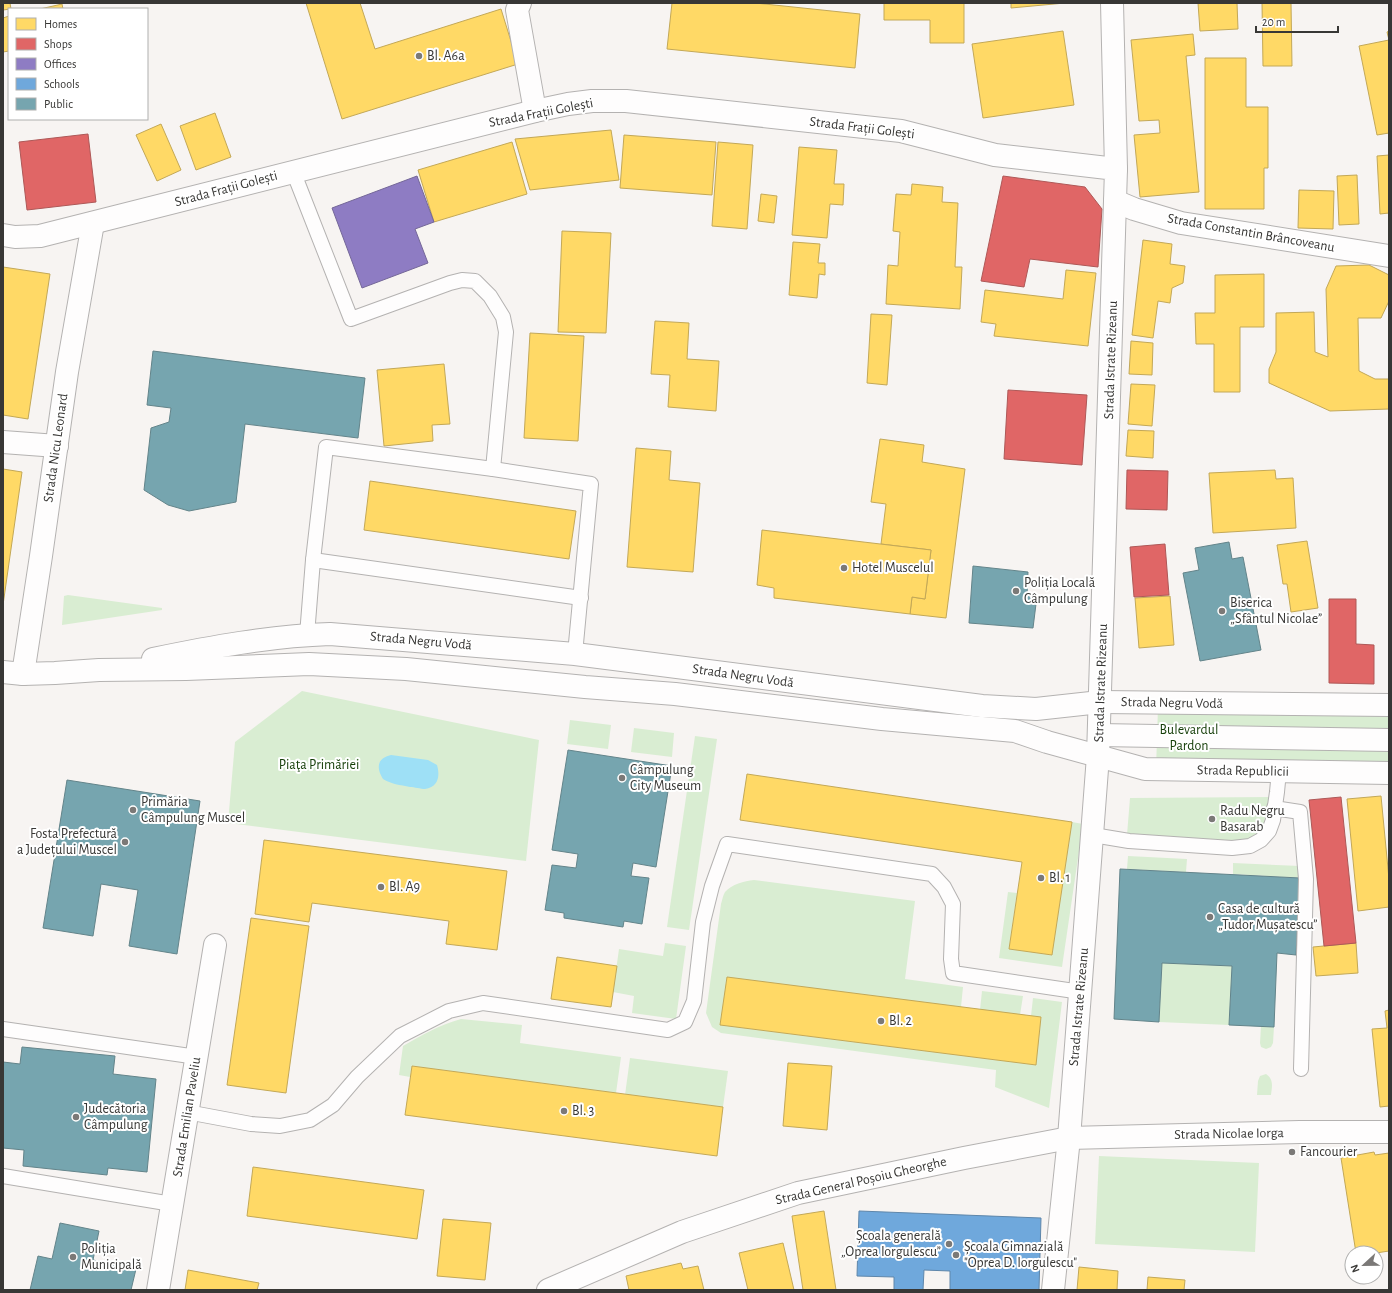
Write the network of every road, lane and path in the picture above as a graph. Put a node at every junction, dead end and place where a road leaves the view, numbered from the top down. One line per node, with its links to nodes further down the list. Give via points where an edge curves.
1 (520, 3): 3 (street, via 517,10)
2 (1112, 3): 4 (street, Strada Istrate Rizeanu)
3 (535, 111): 4 (street, Strada Frații Golești, via 592,101 626,101 901,131 995,155); 5 (street, Strada Frații Golești)
4 (1116, 169): 6 (street, Strada Istrate Rizeanu)
5 (293, 171): 7 (street, Strada Frații Golești); 12 (lane, via 351,319 462,280 475,281 490,296 502,317 506,332)
6 (1115, 201): 9 (street, Strada Constantin Brâncoveanu, via 1181,224); 19 (street, Strada Istrate Rizeanu)
7 (93, 223): 8 (street, via 40,236); 11 (street, Strada Nicu Leonard)
8 (3, 235)
9 (1389, 256)
10 (3, 442): 11 (street)
11 (57, 446): 18 (street, Strada Nicu Leonard)
12 (493, 469): 13 (lane, via 326,447); 14 (lane, via 591,484)
13 (313, 560): 14 (lane); 15 (lane)
14 (581, 598): 16 (lane)
15 (307, 635): 16 (street, Strada Negru Vodă, via 401,639); 17 (street, Strada Negru Vodă, via 239,643)
16 (575, 654): 19 (street, Strada Negru Vodă, via 982,706 1036,709)
17 (99, 670): 18 (street, Strada Negru Vodă); 22 (street, Strada Negru Vodă, via 309,664 406,669 675,694 1015,732 1047,742)
18 (13, 673)
19 (1100, 702): 20 (street, Strada Negru Vodă); 22 (street, Strada Istrate Rizeanu)
20 (1389, 705)
21 (1389, 740): 22 (street)
22 (1098, 746): 23 (street, Strada Republicii, via 1145,769); 26 (street, Strada Istrate Rizeanu)
23 (1279, 771): 24 (street, Strada Republicii); 25 (lane)
24 (1389, 773)
25 (1274, 808): 26 (lane, via 1269,831 1260,840 1241,848 1128,841); 31 (lane, via 1300,812 1306,874)
26 (1093, 835): 28 (street, Strada Istrate Rizeanu)
27 (215, 945): 30 (street, Strada Emilian Paveliu)
28 (1081, 992): 32 (lane, via 954,973 951,959 953,904 944,887 932,874 727,844 703,922 694,1001 685,1022 668,1030 483,1003 449,1011 400,1036 357,1077 333,1105 310,1120 280,1126 251,1124); 34 (street, Strada Istrate Rizeanu)
29 (3, 1029): 30 (lane)
30 (196, 1057): 32 (street, Strada Emilian Paveliu)
31 (1301, 1069)
32 (187, 1112): 36 (street, Strada Emilian Paveliu)
33 (1389, 1132): 34 (street, Strada Nicolae Iorga)
34 (1069, 1138): 38 (street, Strada General Poșoiu Gheorghe, via 798,1193 682,1232); 39 (street, Strada Istrate Rizeanu)
35 (3, 1176): 36 (lane)
36 (172, 1204): 37 (street, Strada Emilian Paveliu)
37 (158, 1290)
38 (548, 1290)
39 (1053, 1290)

